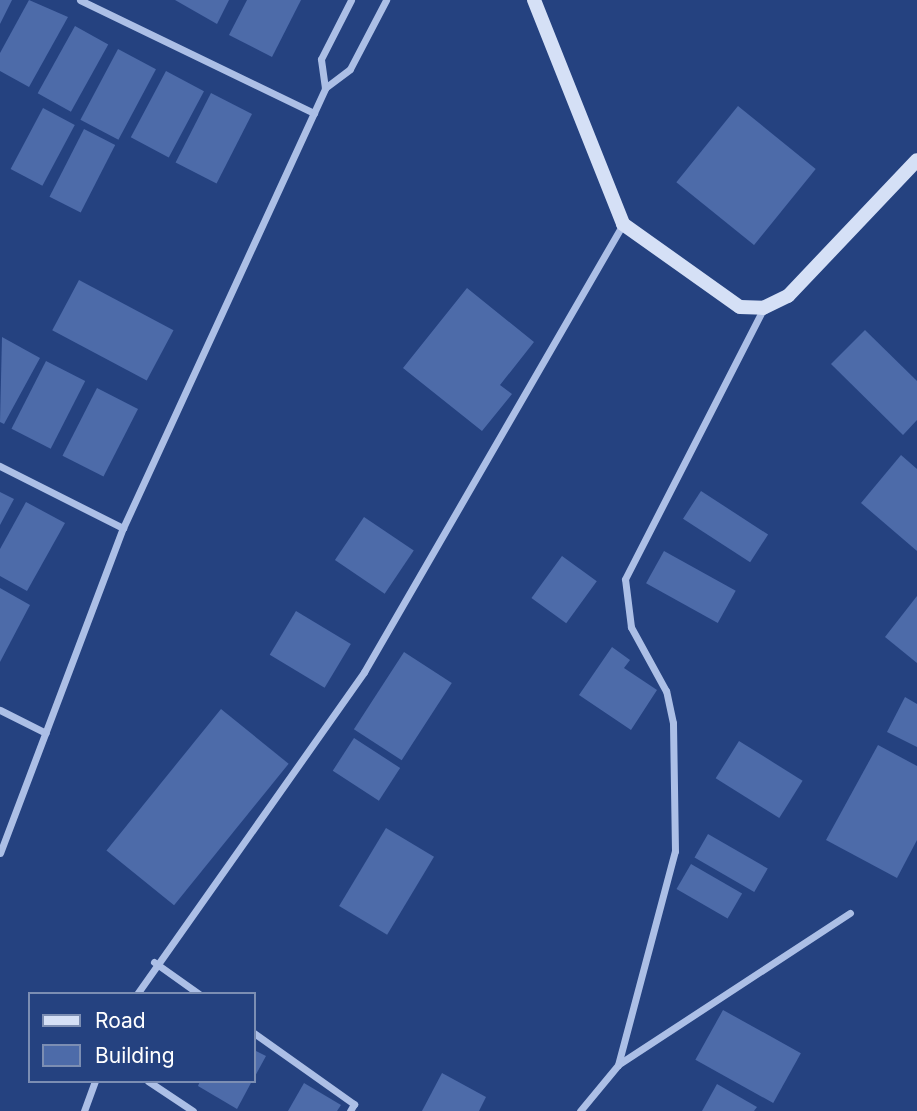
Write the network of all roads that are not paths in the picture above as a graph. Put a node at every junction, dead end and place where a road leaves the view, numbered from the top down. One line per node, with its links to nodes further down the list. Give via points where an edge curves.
1 (80, 0): 6 (street)
2 (351, 0): 5 (street, via 321,59)
3 (386, 0): 5 (street, via 351,69)
4 (534, 0): 8 (street)
5 (325, 89): 6 (street)
6 (314, 113): 11 (street)
7 (917, 160): 9 (street, via 788,296)
8 (622, 224): 9 (street, via 740,307); 16 (street, via 364,672)
9 (763, 308): 20 (street, via 625,579 631,627 666,691 673,723 675,851)
10 (0, 466): 11 (street)
11 (123, 528): 13 (street)
12 (0, 710): 13 (street)
13 (46, 733): 14 (street)
14 (0, 853)
15 (850, 913): 20 (street)
16 (154, 962): 17 (street); 18 (street)
17 (138, 992)
18 (196, 992)
19 (256, 1034): 25 (street, via 354,1104)
20 (618, 1065): 26 (street)
21 (93, 1083): 23 (street)
22 (151, 1083): 24 (street)
23 (84, 1111)
24 (193, 1111)
25 (350, 1111)
26 (580, 1111)

